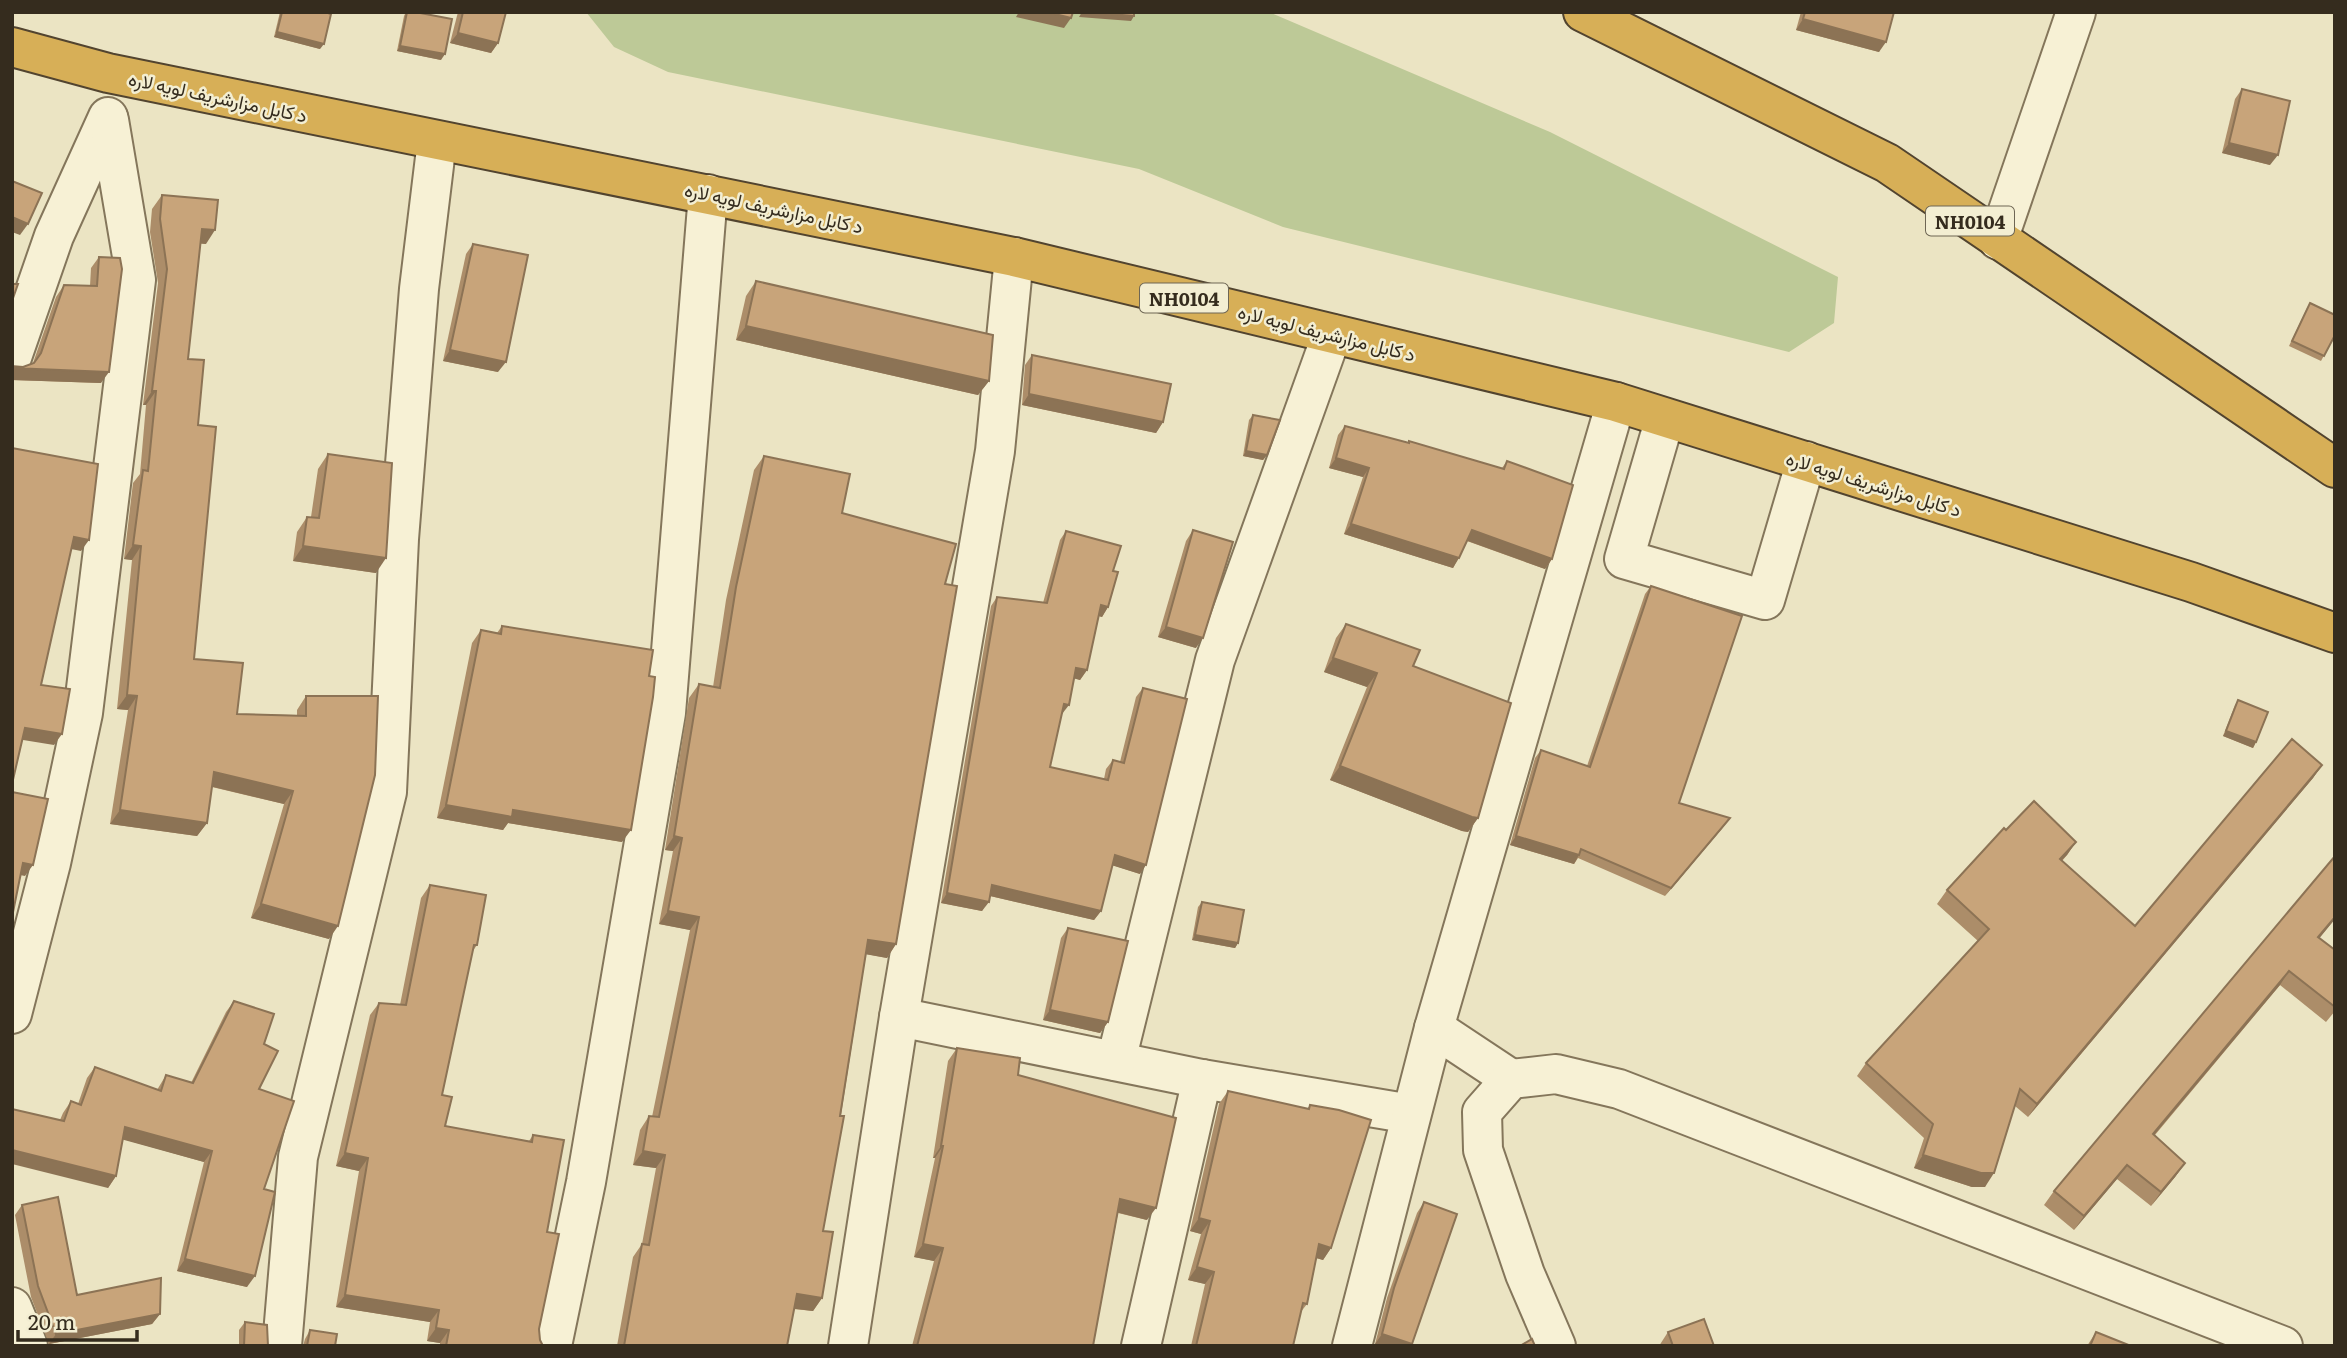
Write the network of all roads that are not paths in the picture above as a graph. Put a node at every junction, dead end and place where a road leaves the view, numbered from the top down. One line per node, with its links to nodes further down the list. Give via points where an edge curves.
1 (1583, 12): 8 (highway, NH0104, via 1887,163)
2 (2076, 12): 8 (street)
3 (12, 47): 4 (highway, د کابل مزارشریف لویه لاره / NH0104)
4 (108, 73): 5 (street); 6 (highway, د کابل مزارشریف لویه لاره / NH0104)
5 (108, 120): 11 (street, via 54,236); 17 (street, via 136,280 83,713)
6 (437, 141): 7 (highway, د کابل مزارشریف لویه لاره / NH0104); 26 (street, via 419,289 400,525 387,792 298,1157)
7 (708, 194): 9 (highway, د کابل مزارشریف لویه لاره / NH0104); 27 (street, via 666,713 586,1182)
8 (1998, 240): 15 (highway, NH0104)
9 (1014, 257): 10 (highway, د کابل مزارشریف لویه لاره / NH0104); 18 (street, via 995,450)
10 (1332, 334): 12 (highway, د کابل مزارشریف لویه لاره / NH0104); 20 (street, via 1215,660)
11 (12, 357)
12 (1616, 402): 13 (highway, د کابل مزارشریف لویه لاره / NH0104); 19 (street)
13 (1665, 418): 14 (highway, د کابل مزارشریف لویه لاره / NH0104); 14 (street, via 1624,559 1765,600)
14 (1806, 461): 16 (highway, د کابل مزارشریف لویه لاره / NH0104, via 2191,582)
15 (2335, 468)
16 (2335, 633)
17 (12, 1014)
18 (899, 1017): 20 (street); 28 (street)
19 (1434, 1028): 22 (street); 23 (street)
20 (1116, 1061): 21 (street)
21 (1202, 1079): 23 (street); 29 (street)
22 (1511, 1079): 31 (street, via 1482,1112 1482,1150 1525,1274); 32 (street, via 1556,1074 1619,1089)
23 (1411, 1114): 30 (street)
24 (12, 1307): 25 (street)
25 (28, 1346)
26 (282, 1346)
27 (552, 1346)
28 (848, 1346)
29 (1141, 1346)
30 (1352, 1346)
31 (1556, 1346)
32 (2283, 1346)

